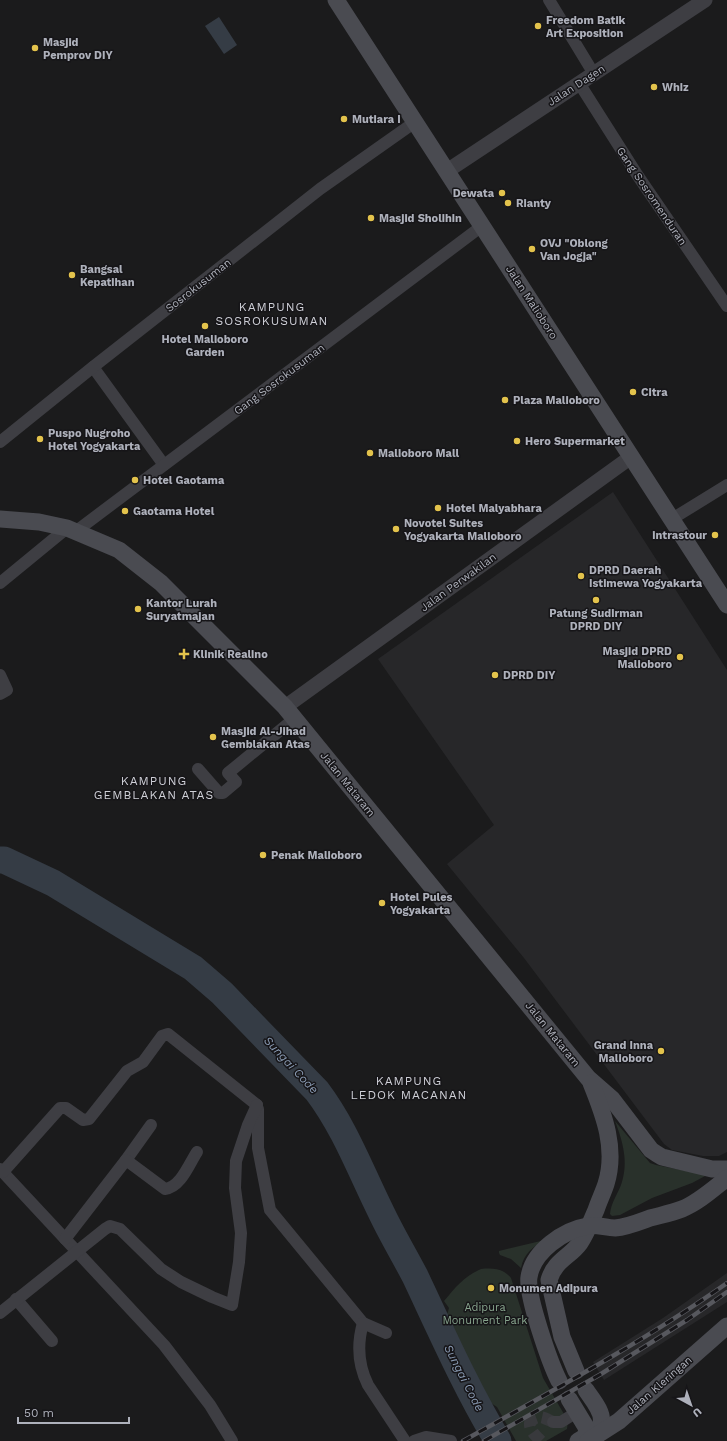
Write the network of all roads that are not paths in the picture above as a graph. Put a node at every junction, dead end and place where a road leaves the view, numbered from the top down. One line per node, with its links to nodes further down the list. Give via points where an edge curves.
1 (336, 0): 6 (main road, Jalan Malioboro)
2 (549, 0): 4 (street)
3 (706, 0): 4 (street, Jalan Dagen)
4 (594, 74): 5 (street, Jalan Dagen)
5 (578, 84): 7 (street, Jalan Dagen); 9 (street, Gang Sosromenduran)
6 (415, 122): 7 (main road, Jalan Malioboro); 10 (street, Sosrokusuman, via 320,189)
7 (446, 170): 8 (main road, Jalan Malioboro)
8 (482, 226): 12 (main road, Jalan Malioboro); 13 (street, Gang Sosrokusuman)
9 (727, 306)
10 (93, 367): 11 (street, Sosrokusuman); 13 (street)
11 (0, 442)
12 (631, 456): 16 (main road, Jalan Malioboro); 22 (street, Jalan Perwakilan)
13 (164, 465): 17 (street, Gang Sosrokusuman)
14 (727, 485): 16 (street)
15 (0, 519): 17 (main road, Jalan Mataram, via 38,522)
16 (672, 519): 19 (main road, Jalan Malioboro)
17 (71, 530): 18 (street, Gang Sosrokusuman); 22 (main road, Jalan Mataram, via 119,550 161,583)
18 (0, 583)
19 (727, 605)
20 (0, 675): 21 (street, via 7,690)
21 (0, 694)
22 (290, 713): 23 (street, via 228,772 236,782 223,793 219,793); 24 (main road, Jalan Mataram)
23 (198, 769)
24 (588, 1078): 29 (main road, Jalan Mataram, via 612,1099 651,1150 657,1154 712,1169); 32 (main road, Jalan Mataram, via 605,1118 610,1145 606,1183)
25 (258, 1105): 30 (street, via 168,1034 162,1036 143,1062 127,1071 89,1119 83,1120 66,1108 60,1108); 34 (street, via 236,1161 235,1188 241,1233 232,1305 181,1282 166,1272 115,1227 105,1229); 37 (street, via 258,1148 270,1210)
26 (151, 1125): 28 (street)
27 (197, 1152): 28 (street, via 170,1189 165,1189)
28 (126, 1160): 33 (street)
29 (727, 1169)
30 (1, 1171): 33 (street)
31 (727, 1178): 32 (main road, via 682,1209 622,1227)
32 (589, 1225): 41 (main road, Jalan Mataram, via 579,1245 560,1260 549,1280 562,1336); 42 (main road, via 564,1235 550,1245 536,1259 529,1278 528,1285 535,1313)
33 (65, 1239): 34 (street)
34 (76, 1251): 35 (street); 47 (street, via 164,1345 210,1405)
35 (16, 1300): 36 (street); 40 (street)
36 (0, 1314)
37 (363, 1323): 39 (street); 48 (street, via 358,1353 364,1377)
38 (727, 1326): 46 (main road, Jalan Kleringan, via 619,1421)
39 (386, 1333)
40 (52, 1341)
41 (576, 1371)
42 (559, 1381)
43 (586, 1390): 46 (main road, via 602,1422)
44 (573, 1406): 45 (street, via 561,1422); 46 (main road, via 586,1427 587,1433 583,1438)
45 (553, 1422)
46 (587, 1440)
47 (232, 1441)
48 (405, 1441)
49 (414, 1441): 50 (street, via 426,1437)
50 (451, 1441)

